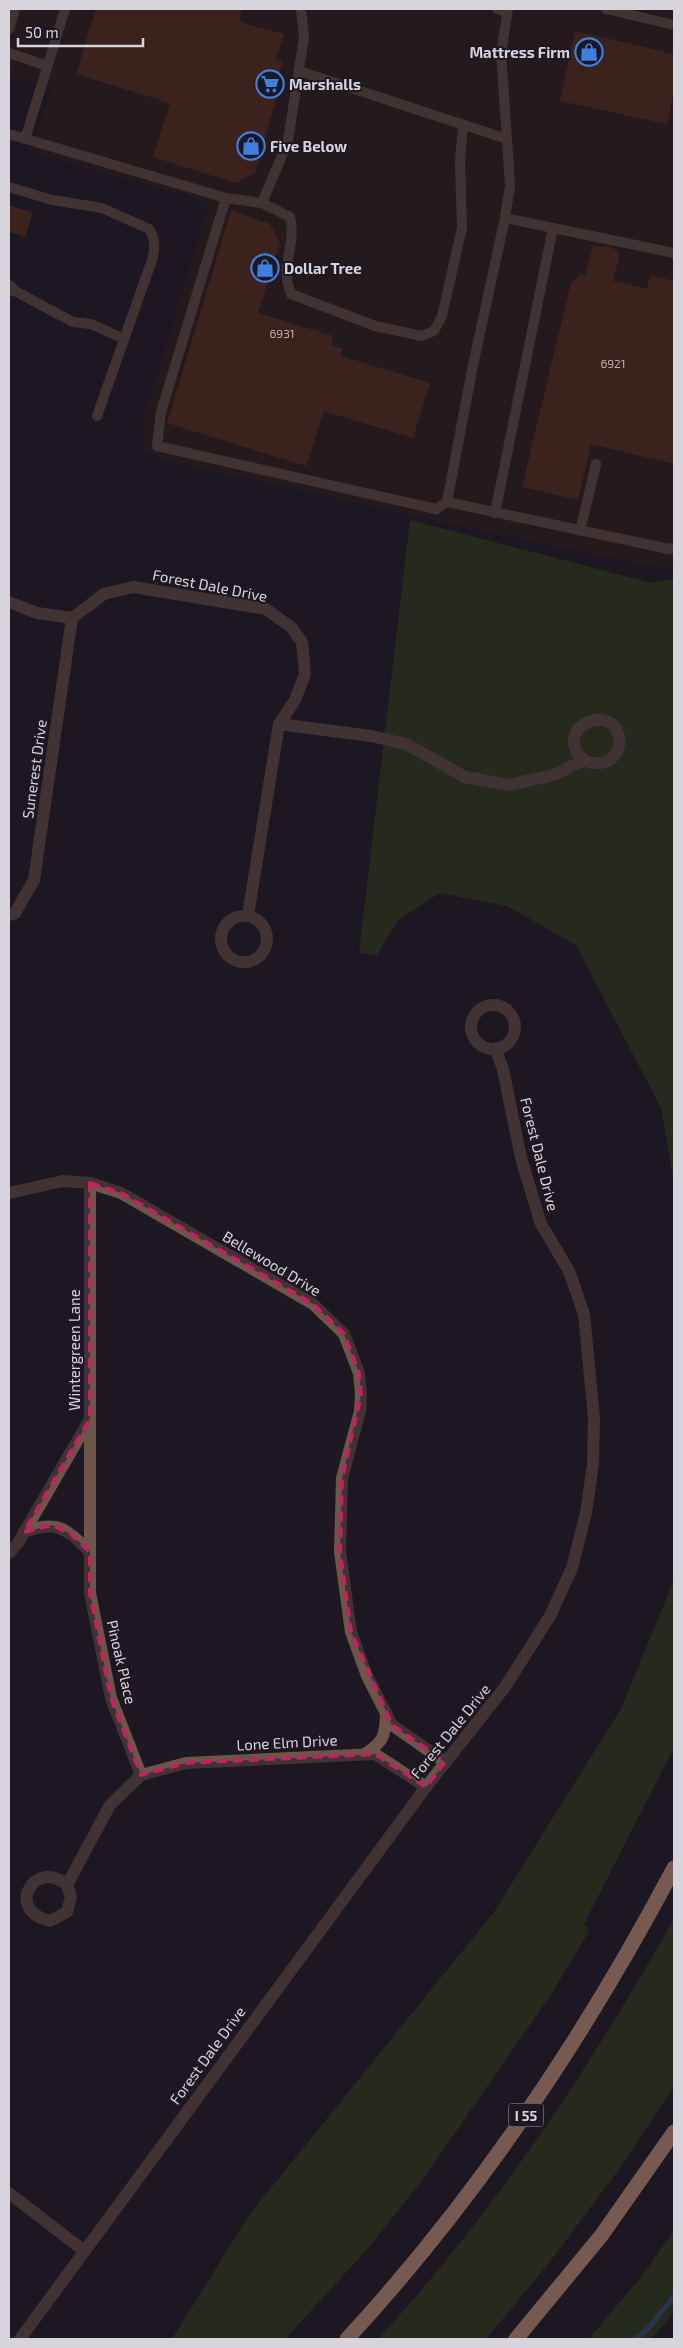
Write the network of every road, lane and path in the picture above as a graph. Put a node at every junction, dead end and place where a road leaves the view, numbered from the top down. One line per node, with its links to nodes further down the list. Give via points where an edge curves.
1 (16, 9): 7 (lane)
2 (65, 9): 9 (lane)
3 (302, 9): 10 (lane, via 304,37)
4 (606, 9): 6 (lane)
5 (504, 10): 14 (lane, via 501,53)
6 (674, 25)
7 (9, 30)
8 (9, 53): 9 (lane)
9 (47, 66): 13 (lane)
10 (299, 72): 11 (lane); 17 (lane, via 288,140)
11 (463, 125): 14 (lane); 17 (lane, via 460,161 462,228 442,316 434,332 422,336 375,326 291,294 285,275 294,231 290,217)
12 (9, 134): 13 (lane)
13 (25, 139): 16 (lane)
14 (507, 139): 18 (lane, via 510,186)
15 (9, 187): 22 (lane, via 52,200 102,208 148,229 153,236 154,254)
16 (226, 198): 17 (lane); 25 (lane, via 161,412 157,446 436,509)
17 (262, 203)
18 (505, 218): 19 (lane); 25 (lane)
19 (553, 228): 20 (lane); 26 (lane)
20 (674, 253)
21 (11, 288): 22 (lane, via 73,322 91,324)
22 (124, 339): 23 (lane)
23 (96, 416)
24 (596, 464): 27 (lane)
25 (447, 502): 26 (lane)
26 (495, 513): 27 (lane)
27 (580, 531): 28 (lane)
28 (674, 548)
29 (9, 602): 30 (street, via 37,614)
30 (72, 618): 31 (street, Forest Dale Drive, via 104,594 133,587 266,609 291,627 302,642 305,674 295,700); 33 (street, Sunerest Drive, via 34,880 15,912)
31 (279, 724): 32 (street, via 406,744 465,777 509,784 554,775); 34 (street, Forest Dale Drive)
32 (584, 760)
33 (9, 915)
34 (248, 915)
35 (495, 1048): 44 (street, Forest Dale Drive, via 503,1069 521,1158 542,1224 569,1271 584,1314 594,1418 593,1464 586,1513 572,1568 550,1616 506,1687)
36 (90, 1183): 37 (street, Bellewood Drive, via 63,1181); 38 (street, Wintergreen Lane); 42 (street, Bellewood Drive, via 121,1193 313,1304 344,1334 359,1373 361,1394 360,1411 342,1478 340,1552 351,1632 367,1676)
37 (9, 1193)
38 (90, 1419): 39 (street, Wintergreen Lane); 40 (street, Pinoak Place)
39 (24, 1532): 40 (street, via 52,1525 71,1534); 41 (street, Wintergreen Lane)
40 (90, 1552): 45 (street, Pinoak Place, via 90,1593 111,1698)
41 (9, 1553)
42 (386, 1713): 43 (street, via 386,1734 377,1746); 44 (street, Bellewood Drive, via 392,1725)
43 (364, 1754): 45 (street, Lone Elm Drive, via 186,1763); 46 (street, Lone Elm Drive, via 375,1754)
44 (445, 1762): 46 (street, Forest Dale Drive)
45 (141, 1775): 48 (street, via 110,1805)
46 (426, 1787): 51 (street, Forest Dale Drive)
47 (674, 1868): 53 (highway, I 55, via 599,2002 542,2093 433,2240)
48 (67, 1885)
49 (674, 2132): 54 (highway, via 601,2236)
50 (9, 2194): 51 (street)
51 (83, 2250): 52 (street, Forest Dale Drive)
52 (20, 2339)
53 (347, 2339)
54 (516, 2339)

